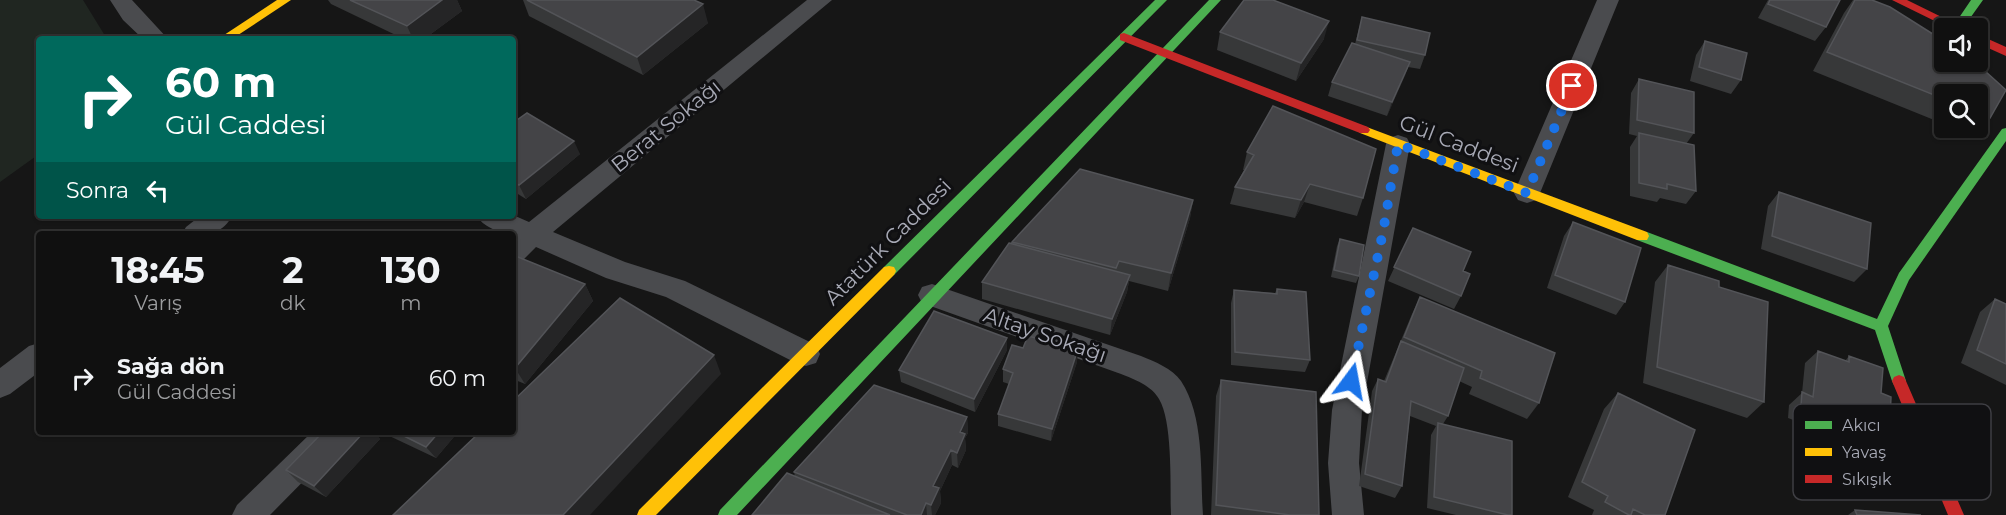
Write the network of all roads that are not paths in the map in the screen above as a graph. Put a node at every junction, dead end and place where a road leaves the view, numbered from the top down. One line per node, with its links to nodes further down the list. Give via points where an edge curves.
1 (121, 0): 11 (street)
2 (285, 0): 12 (street)
3 (821, 0): 24 (street, Berat Sokağı)
4 (1161, 0): 13 (street, Atatürk Caddesi)
5 (1215, 0): 16 (street)
6 (1608, 0): 19 (street)
7 (1898, 0): 9 (street)
8 (1977, 0): 10 (street)
9 (1937, 18)
10 (1965, 18)
11 (154, 36)
12 (229, 36)
13 (1124, 37): 16 (street, Gül Caddesi); 27 (street, Atatürk Caddesi)
14 (1988, 43): 15 (street)
15 (2006, 52)
16 (1163, 54): 18 (street, Gül Caddesi); 25 (street)
17 (2006, 132): 26 (street, via 1904,277)
18 (1398, 144): 19 (street, Gül Caddesi); 37 (street, via 1351,381 1342,449)
19 (1527, 193): 26 (street, Gül Caddesi)
20 (215, 219): 22 (street)
21 (493, 219): 23 (street)
22 (199, 231)
23 (507, 231)
24 (522, 244): 27 (street, via 675,289)
25 (932, 295): 35 (street); 36 (street, Altay Sokağı, via 1158,378 1169,389 1178,411)
26 (1881, 326): 30 (street)
27 (806, 354): 34 (street, Atatürk Caddesi)
28 (36, 357): 29 (street)
29 (0, 385)
30 (1908, 404)
31 (329, 435): 33 (street)
32 (1950, 500): 38 (street)
33 (248, 515)
34 (645, 515)
35 (726, 515)
36 (1187, 515)
37 (1348, 515)
38 (1956, 515)

